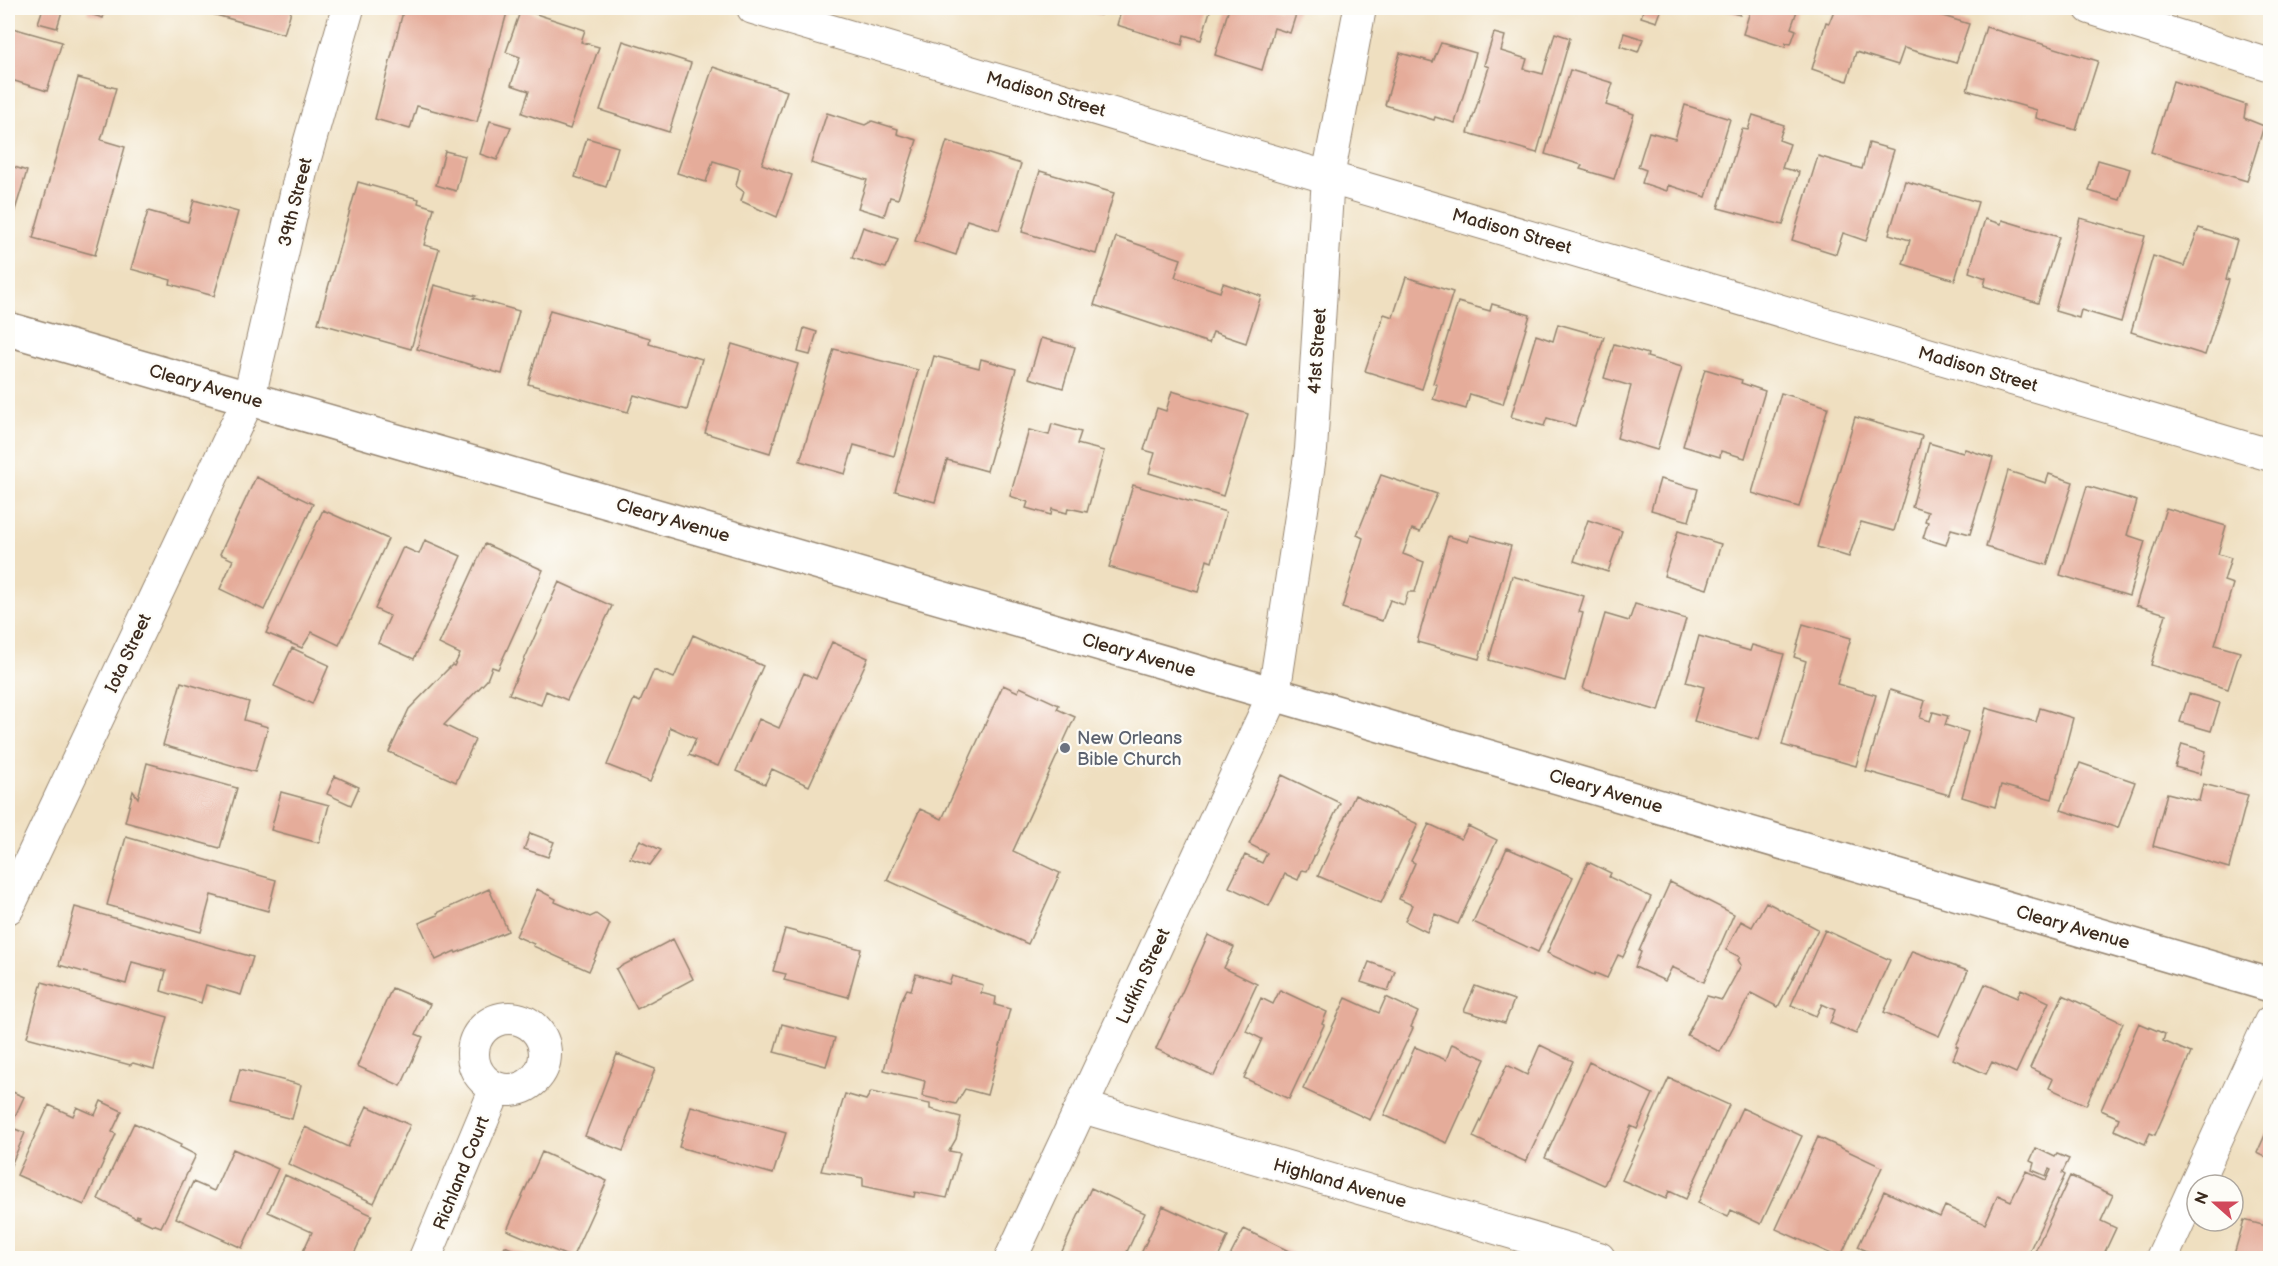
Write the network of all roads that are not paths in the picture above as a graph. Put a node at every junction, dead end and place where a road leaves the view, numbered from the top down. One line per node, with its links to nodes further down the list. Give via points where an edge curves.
1 (348, 8): 8 (street, 39th Street, via 301,172)
2 (753, 8): 6 (street, Madison Street)
3 (1360, 8): 6 (street, 41st Street)
4 (2090, 8): 5 (street)
5 (2271, 65)
6 (1328, 177): 9 (street, Madison Street); 10 (street, 41st Street, via 1311,450)
7 (8, 329): 8 (street, Cleary Avenue)
8 (249, 398): 10 (street, Cleary Avenue); 11 (street, Iota Street)
9 (2271, 455)
10 (1274, 694): 12 (street, Cleary Avenue); 15 (street, Lufkin Street)
11 (8, 908)
12 (2271, 985)
13 (2271, 1022): 19 (street)
14 (496, 1088): 16 (street, Richland Court)
15 (1082, 1107): 17 (street, Lufkin Street); 18 (street, Highland Avenue)
16 (425, 1258)
17 (1011, 1258)
18 (1599, 1258)
19 (2162, 1258)

